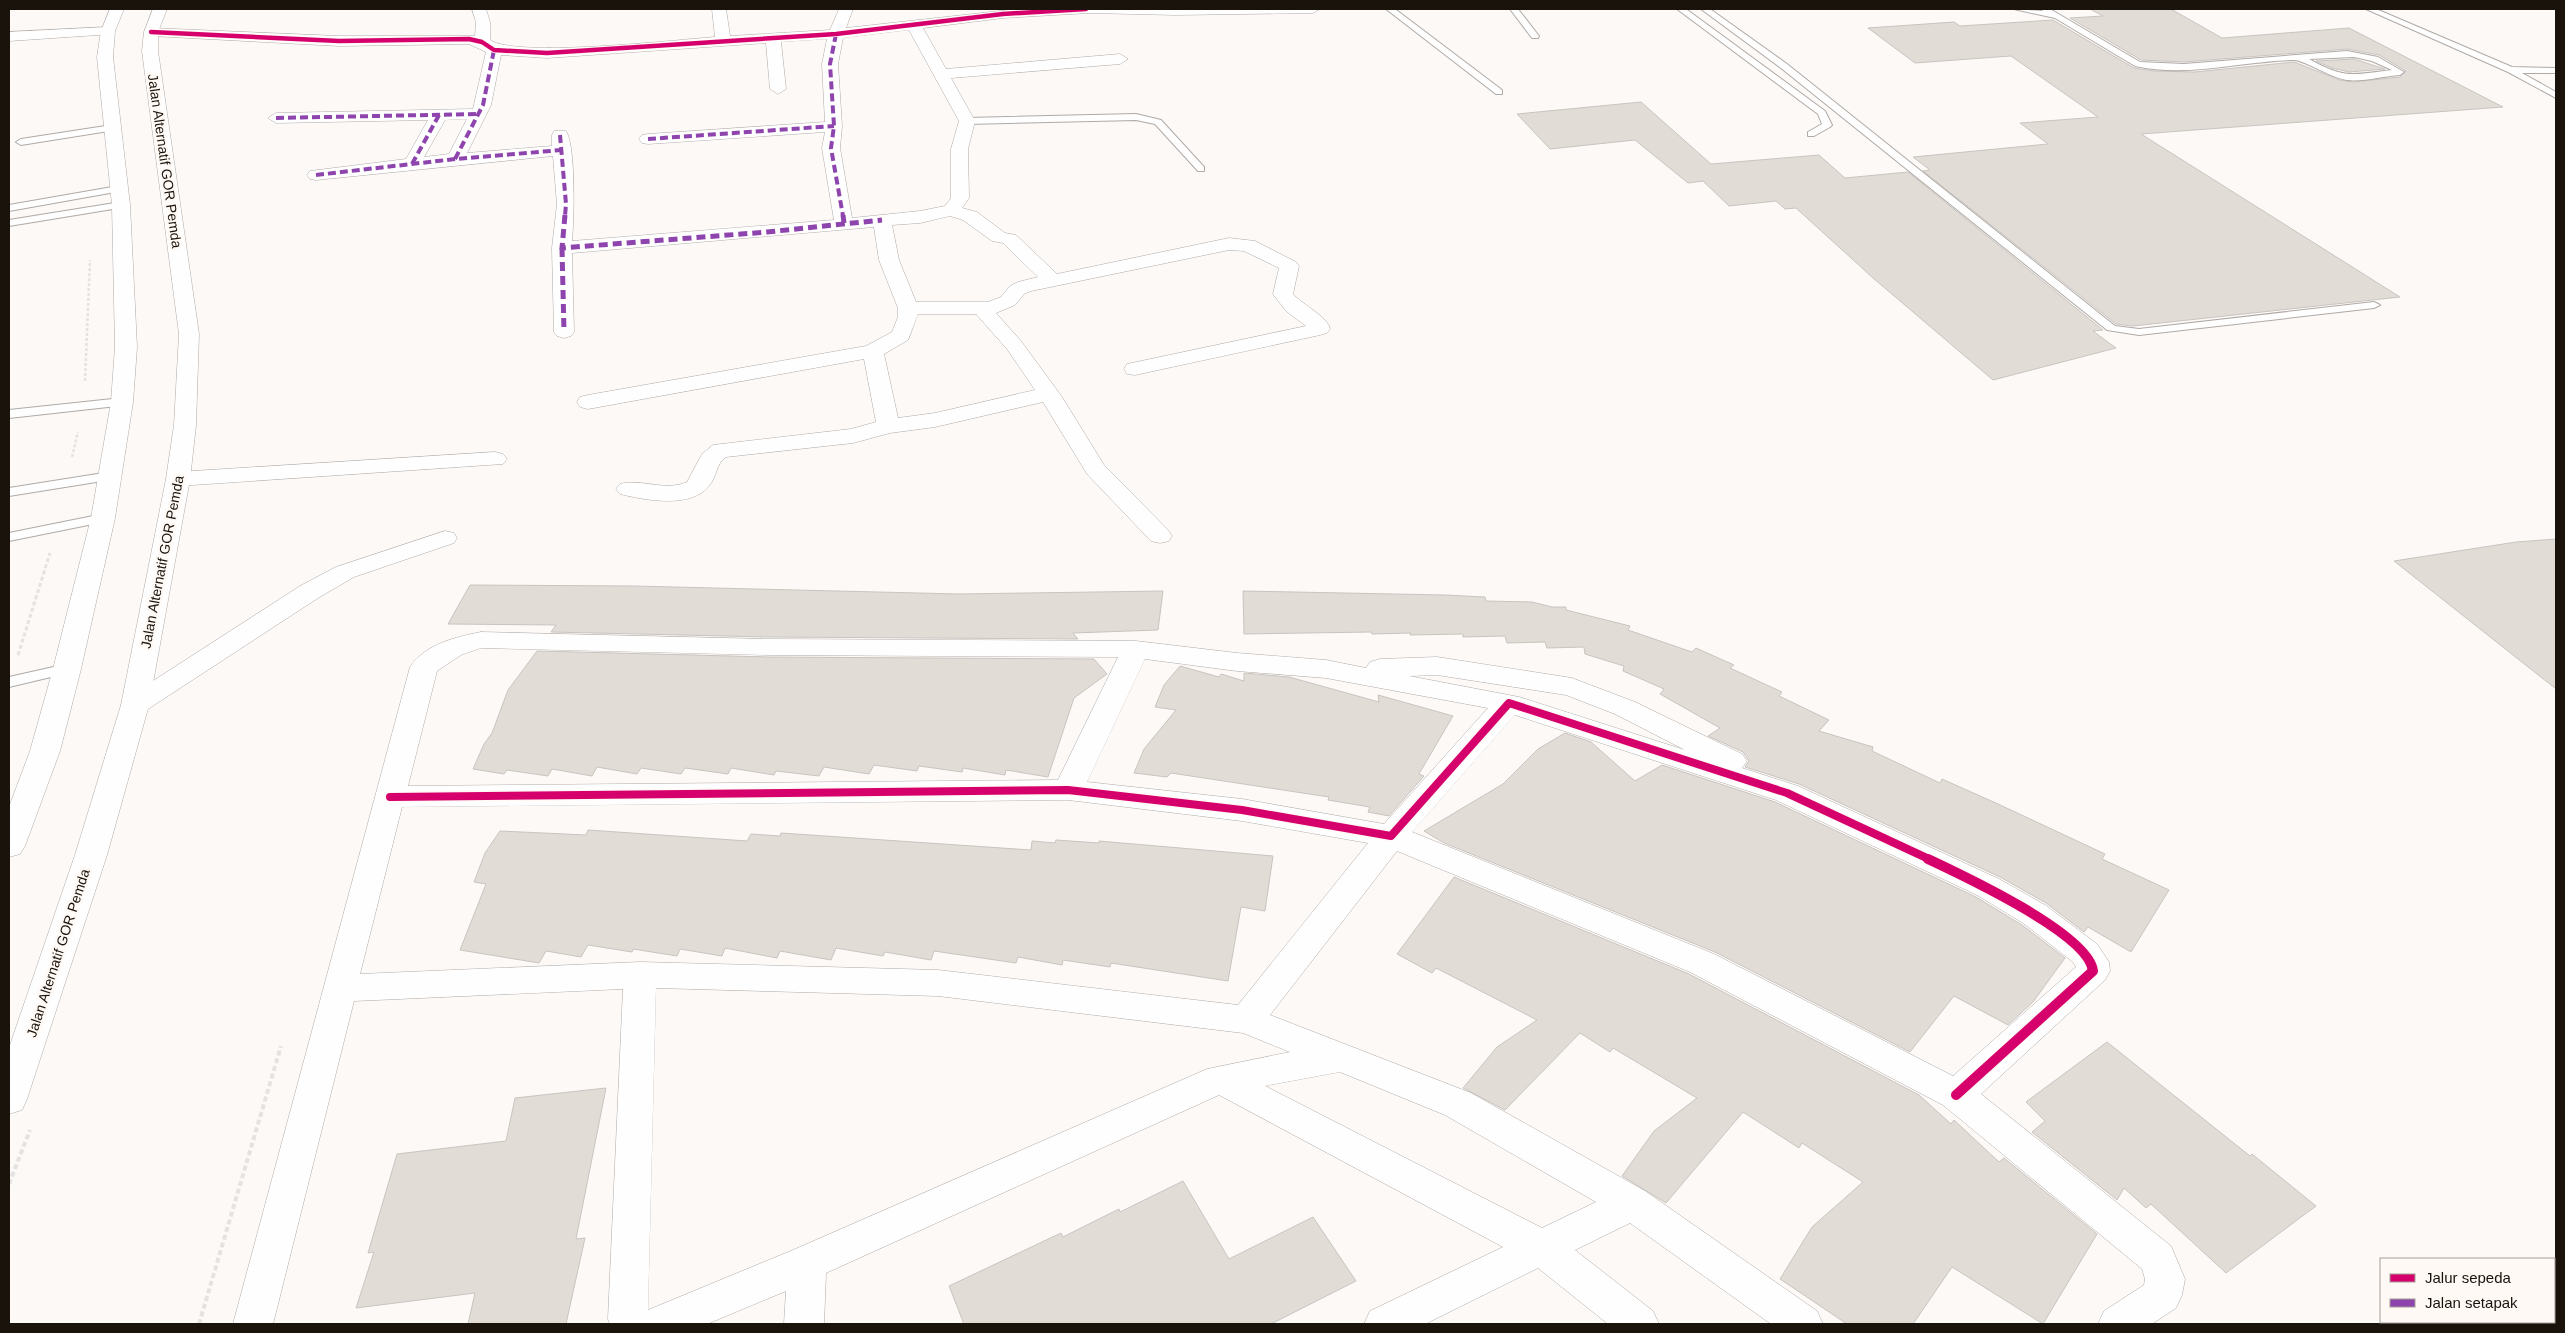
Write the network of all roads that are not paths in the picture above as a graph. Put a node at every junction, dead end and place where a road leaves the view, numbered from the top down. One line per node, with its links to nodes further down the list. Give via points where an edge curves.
1 (117, 9): 19 (street)
2 (160, 9): 20 (street, Jalan Alternatif GOR Pemda)
3 (479, 9): 26 (street)
4 (719, 9): 25 (street)
5 (846, 9): 21 (street)
6 (1086, 9): 18 (street, via 1003,14)
7 (1092, 9): 16 (street)
8 (1313, 9): 16 (street)
9 (1390, 9): 33 (lane)
10 (1514, 9): 22 (lane)
11 (1681, 9): 41 (lane, via 1822,113 1827,124)
12 (1705, 9): 56 (lane, via 1784,66 2111,328 2139,332)
13 (2018, 9): 17 (lane)
14 (2045, 9): 17 (lane)
15 (2370, 9): 29 (lane)
16 (1176, 10)
17 (2058, 16): 27 (lane, via 2138,64 2152,67)
18 (914, 26): 21 (street); 31 (street)
19 (108, 31): 23 (street); 40 (street, via 105,57)
20 (151, 32): 26 (street, via 339,41 453,39); 69 (street, Jalan Alternatif GOR Pemda, via 150,51 189,334 185,425)
21 (836, 34): 24 (street); 39 (street, via 830,64)
22 (1535, 36)
23 (9, 37)
24 (773, 38): 25 (street); 32 (street)
25 (723, 41): 26 (street, via 547,53)
26 (488, 46): 35 (street, via 483,105)
27 (2298, 57): 27 (lane, via 2357,54 2400,72 2348,78 2326,72)
28 (1120, 59): 31 (street)
29 (2511, 70): 30 (lane); 34 (lane)
30 (2556, 70)
31 (939, 74): 38 (street)
32 (778, 89)
33 (1499, 92)
34 (2556, 95)
35 (476, 114): 36 (street); 44 (street)
36 (439, 115): 37 (street); 45 (street)
37 (276, 118)
38 (967, 121): 46 (lane, via 1136,117 1158,122); 50 (street, via 960,136 958,155 960,198)
39 (834, 126): 42 (street); 53 (street, via 831,148)
40 (112, 128): 43 (lane); 48 (street)
41 (1811, 134)
42 (648, 139)
43 (21, 142)
44 (455, 159): 45 (street); 54 (street, via 561,143 566,204)
45 (412, 164): 47 (street)
46 (1201, 169)
47 (316, 175)
48 (120, 197): 49 (lane); 52 (lane, via 92,209); 63 (street, via 126,347)
49 (9, 208)
50 (951, 210): 51 (street); 55 (street, via 970,216 999,237 1009,240)
51 (882, 220): 53 (street); 57 (street, via 889,260)
52 (9, 223)
53 (844, 223): 54 (street)
54 (562, 248): 59 (street)
55 (1052, 281): 58 (street, via 1025,286 1008,301); 61 (street, via 1210,246 1248,244 1289,266 1283,294 1292,307 1320,326 1320,330)
56 (2374, 304)
57 (908, 308): 58 (street); 60 (street, via 901,336)
58 (992, 308): 62 (street, via 984,312 1014,345)
59 (564, 332)
60 (872, 351): 64 (street); 66 (street)
61 (1135, 369)
62 (1048, 394): 66 (street, via 936,420); 73 (street, via 1095,469)
63 (122, 402): 65 (lane); 68 (street)
64 (588, 402)
65 (9, 414)
66 (888, 426): 70 (street, via 844,437 721,450 713,454 700,482 688,491 670,494)
67 (495, 459): 69 (street)
68 (110, 476): 71 (lane); 72 (street)
69 (178, 479): 81 (street, Jalan Alternatif GOR Pemda)
70 (628, 489)
71 (9, 492)
72 (102, 518): 74 (lane); 77 (street)
73 (1160, 536)
74 (9, 537)
75 (445, 538): 81 (street, via 345,572)
76 (1136, 650): 78 (street); 82 (street); 84 (street, via 769,647 481,640 440,653 424,667)
77 (67, 669): 79 (lane); 86 (street, via 45,751)
78 (1326, 669): 80 (street); 83 (street, via 1437,666 1572,687 1625,708)
79 (10, 682)
80 (1509, 704): 83 (street); 85 (street)
81 (135, 705): 93 (street, Jalan Alternatif GOR Pemda, via 91,855)
82 (1068, 790): 84 (street); 85 (street, via 1242,810)
83 (1787, 793): 92 (street, via 1988,887 2034,914 2092,962 2093,971)
84 (390, 797): 88 (street)
85 (1391, 836): 89 (street); 92 (street, via 1702,963)
86 (9, 846)
87 (640, 975): 88 (street); 89 (street, via 938,983); 98 (street, via 628,1319)
88 (340, 988): 97 (street)
89 (1246, 1020): 90 (street)
90 (1340, 1058): 91 (street); 94 (street, via 1458,1104)
91 (1220, 1079): 95 (street); 96 (street)
92 (1956, 1095): 104 (street, via 2157,1258 2165,1279 2162,1295)
93 (9, 1099)
94 (1632, 1203): 95 (street); 103 (street)
95 (1541, 1247): 101 (street); 102 (street)
96 (807, 1262): 99 (street); 100 (street)
97 (253, 1324)
98 (632, 1324)
99 (662, 1324)
100 (804, 1324)
101 (1384, 1324)
102 (1639, 1324)
103 (1803, 1324)
104 (2118, 1324)

